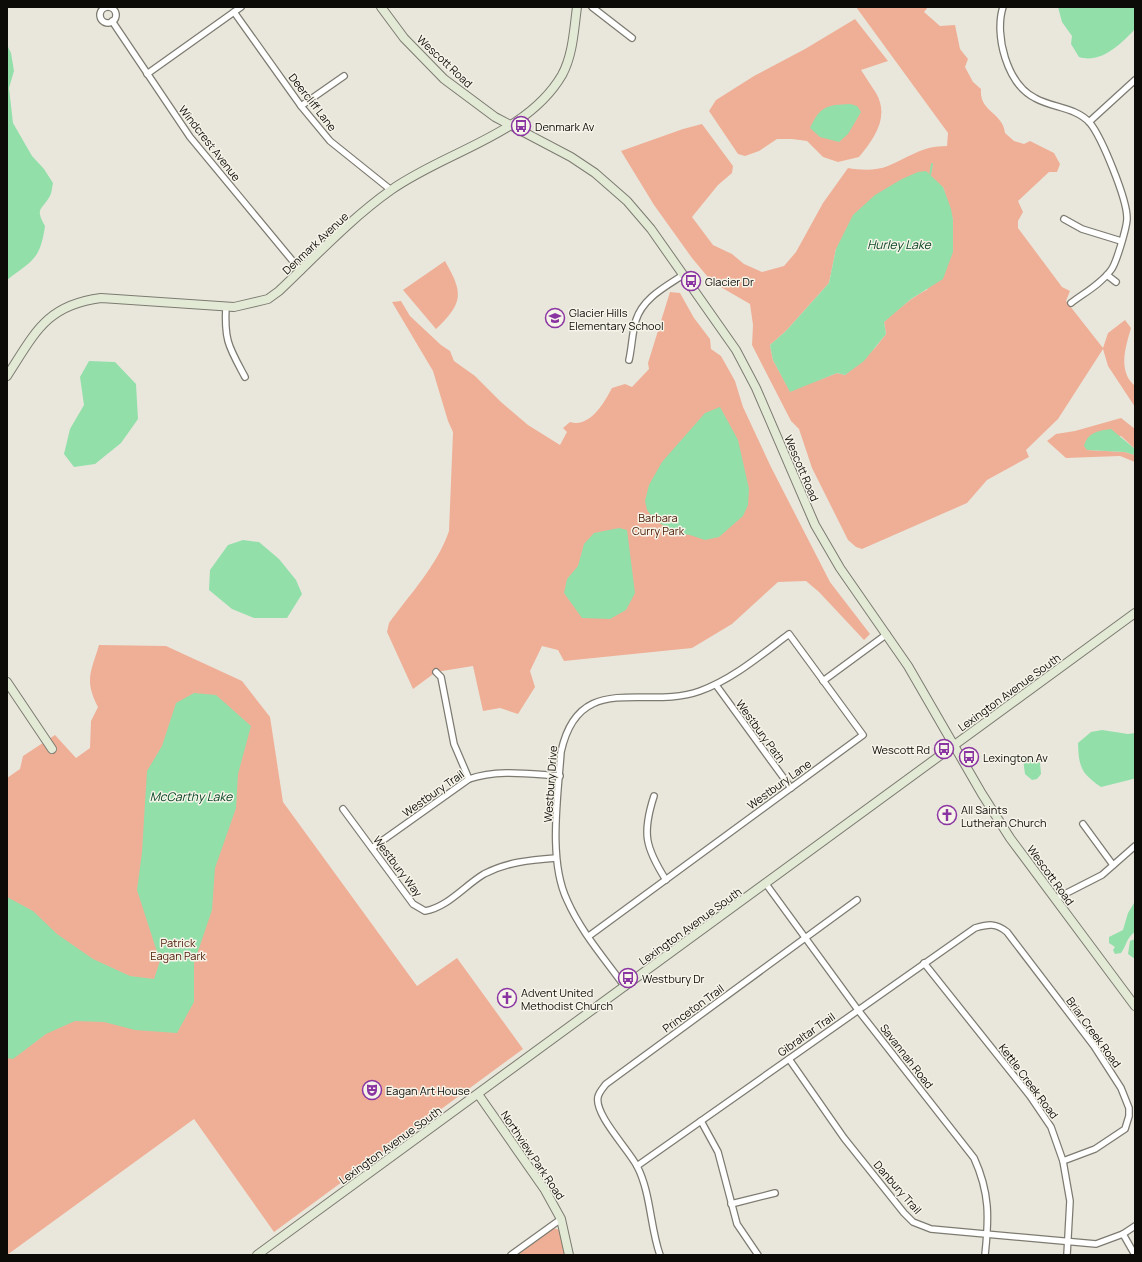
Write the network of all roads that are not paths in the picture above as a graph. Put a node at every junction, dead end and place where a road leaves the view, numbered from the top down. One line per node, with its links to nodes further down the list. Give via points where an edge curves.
1 (241, 7): 6 (street)
2 (382, 7): 14 (street, Wescott Road, via 404,38 444,79 495,117)
3 (577, 7): 14 (street, Denmark Avenue, via 571,48 562,74 543,100)
4 (592, 7): 8 (street)
5 (1002, 7): 13 (street, via 999,17 1004,56 1024,90 1034,98 1075,112)
6 (234, 12): 9 (street); 12 (street, Deercliff Lane)
7 (112, 21): 9 (street, Windcrest Avenue)
8 (632, 38)
9 (148, 74): 18 (street, Windcrest Avenue, via 190,137)
10 (344, 76): 12 (street)
11 (1135, 80): 13 (street)
12 (301, 106): 15 (street, Deercliff Lane, via 330,141)
13 (1089, 122): 17 (street, via 1098,135 1124,199 1127,219)
14 (512, 125): 15 (street, Denmark Avenue, via 418,173); 20 (street, Wescott Road, via 595,173 621,196 651,229)
15 (391, 190): 18 (street, Denmark Avenue, via 345,228)
16 (1064, 219): 17 (street, via 1082,229)
17 (1121, 241): 19 (street, via 1116,260)
18 (301, 270): 23 (street, Denmark Avenue, via 268,300 234,307)
19 (1107, 274): 21 (street); 22 (street)
20 (683, 275): 24 (street, via 649,299 641,309 634,327); 28 (street, Wescott Road, via 736,350 815,525 840,568)
21 (1116, 282)
22 (1071, 303)
23 (226, 306): 25 (street, Denmark Avenue, via 101,298 81,300 62,308 48,318 35,332); 26 (street, via 225,327 228,345)
24 (629, 360)
25 (7, 376)
26 (245, 377)
27 (1135, 613): 33 (street, Lexington Avenue South)
28 (887, 634): 30 (street); 33 (street, Wescott Road)
29 (436, 672): 36 (street, via 441,677 454,744)
30 (823, 681): 32 (street, Westbury Drive, via 789,634); 37 (street, Westbury Lane, via 863,735)
31 (7, 682): 34 (street)
32 (716, 685): 35 (street, Westbury Drive, via 681,696 616,697 584,709 573,720 565,735); 37 (street, Westbury Path)
33 (954, 746): 46 (street, Lexington Avenue South); 47 (street, Wescott Road, via 994,812)
34 (52, 749)
35 (560, 776): 36 (street, Westbury Trail, via 498,772); 43 (street, Westbury Drive)
36 (469, 779): 42 (street, Westbury Trail)
37 (791, 788): 45 (street, Westbury Lane)
38 (654, 796): 45 (street, via 646,833 652,858)
39 (343, 809): 42 (street, Westbury Way)
40 (1083, 824): 44 (street)
41 (1135, 846): 44 (street)
42 (372, 848): 43 (street, Westbury Way, via 413,904 425,911 437,909 483,875 499,867 521,861)
43 (556, 858): 50 (street, Westbury Drive, via 566,899 574,916)
44 (1113, 865): 47 (street, via 1102,875)
45 (666, 880): 50 (street, Westbury Lane)
46 (766, 884): 51 (street, Savannah Road); 53 (street, Lexington Avenue South)
47 (1055, 899): 54 (street, Wescott Road)
48 (857, 900): 51 (street, Princeton Trail)
49 (989, 923): 52 (street, Gibraltar Trail, via 975,928); 59 (street, Briar Creek Road, via 1007,932 1094,1046 1121,1088 1129,1108 1125,1129 1095,1149)
50 (589, 936): 53 (street, Westbury Drive)
51 (806, 938): 55 (street, Savannah Road); 60 (street, Princeton Trail, via 606,1084 598,1098 600,1112)
52 (924, 963): 55 (street, Gibraltar Trail); 59 (street, Kettle Creek Road, via 1030,1096 1051,1127)
53 (625, 986): 57 (street, Lexington Avenue South)
54 (1135, 1006)
55 (858, 1010): 56 (street, Gibraltar Trail); 66 (street, Savannah Road, via 974,1158 987,1195)
56 (789, 1059): 58 (street, Gibraltar Trail); 66 (street, Danbury Trail, via 844,1138 913,1222 931,1229)
57 (478, 1094): 63 (street, Northview Park Road, via 545,1190); 68 (street, Lexington Avenue South)
58 (701, 1121): 60 (street, Gibraltar Trail); 62 (street, via 718,1152)
59 (1063, 1161): 67 (street, Kettle Creek Road, via 1070,1202)
60 (637, 1166): 71 (street)
61 (775, 1193): 62 (street)
62 (731, 1204): 72 (street, via 737,1224)
63 (561, 1219): 69 (street); 70 (street, Northview Park Road)
64 (1135, 1226): 65 (street, Danbury Trail)
65 (1123, 1234): 67 (street, Danbury Trail, via 1096,1244); 75 (street)
66 (988, 1235): 67 (street, Danbury Trail); 73 (street, Savannah Road)
67 (1068, 1242): 74 (street, Kettle Creek Road)
68 (257, 1255)
69 (511, 1255)
70 (569, 1255)
71 (660, 1255)
72 (758, 1255)
73 (985, 1255)
74 (1067, 1255)
75 (1135, 1255)

